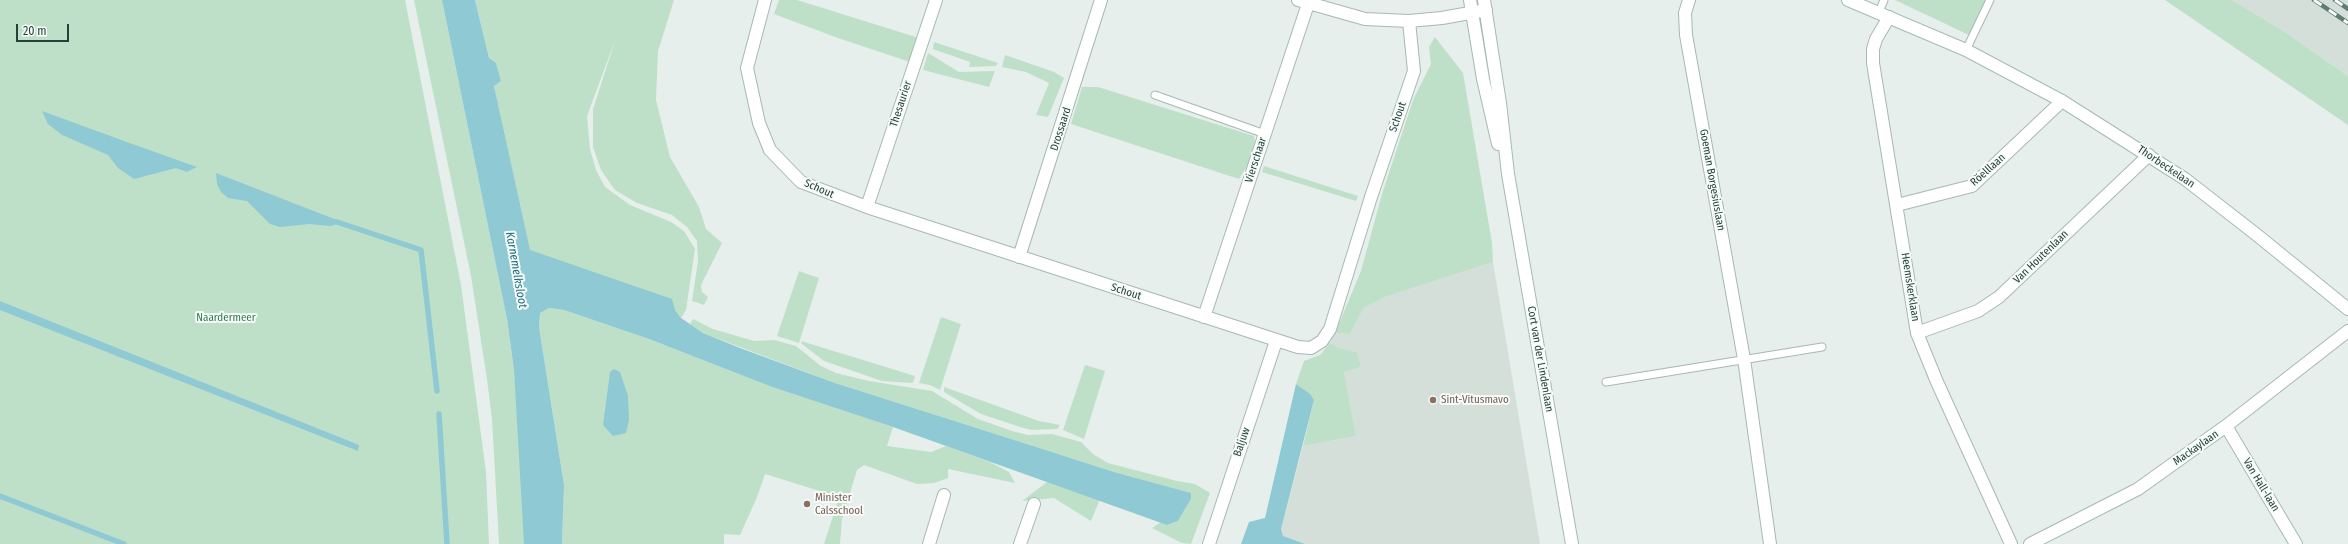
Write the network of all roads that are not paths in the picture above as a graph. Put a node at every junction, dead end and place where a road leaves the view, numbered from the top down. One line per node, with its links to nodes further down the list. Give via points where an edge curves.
1 (765, 0): 21 (street, Schout, via 747,68 759,123 770,150 800,182)
2 (936, 0): 21 (street, Thesaurier)
3 (1101, 0): 22 (street, Drossaard)
4 (1470, 0): 11 (street, Cort van der Lindenlaan)
5 (1689, 0): 29 (street, Goeman Borgesiuslaan, via 1686,35)
6 (1848, 0): 12 (street, Thorbeckelaan)
7 (1884, 0): 12 (lane)
8 (1990, 0): 14 (lane)
9 (1310, 2): 13 (street, via 1365,19); 17 (street, Vierschaar)
10 (1485, 5): 11 (street); 19 (street, Cort van der Lindenlaan)
11 (1472, 12): 13 (street); 19 (street, Cort van der Lindenlaan, via 1483,79 1498,146)
12 (1884, 15): 14 (street, Thorbeckelaan); 20 (street, Heemskerklaan, via 1873,49 1873,63)
13 (1409, 21): 27 (street, Schout, via 1414,71 1330,329 1322,341 1311,348 1298,348)
14 (1966, 50): 16 (street, Thorbeckelaan)
15 (1156, 95): 17 (lane)
16 (2062, 101): 18 (street, Thorbeckelaan); 20 (street, Röelllaan, via 1972,186)
17 (1265, 134): 24 (street, Vierschaar)
18 (2149, 155): 23 (street, Thorbeckelaan, via 2185,179); 26 (street, Van Houtenlaan, via 1999,297 1978,311)
19 (1508, 174): 37 (street, Cort van der Lindenlaan)
20 (1897, 205): 26 (street, Heemskerklaan)
21 (867, 207): 22 (street, Schout)
22 (1019, 257): 24 (street, Schout)
23 (2348, 309)
24 (1204, 317): 27 (street, Schout)
25 (2348, 331): 31 (street, Mackaylaan)
26 (1917, 333): 39 (street, Heemskerklaan)
27 (1276, 341): 36 (street, Baljuw)
28 (1822, 347): 29 (lane)
29 (1744, 359): 30 (lane); 38 (street, Goeman Borgesiuslaan)
30 (1606, 382)
31 (2226, 426): 40 (street, Mackaylaan, via 2138,489); 41 (street, Van Hall-laan)
32 (944, 495): 34 (street)
33 (1034, 504): 35 (street)
34 (929, 544)
35 (1020, 544)
36 (1209, 544)
37 (1572, 544)
38 (1770, 544)
39 (2011, 544)
40 (2030, 544)
41 (2296, 544)

